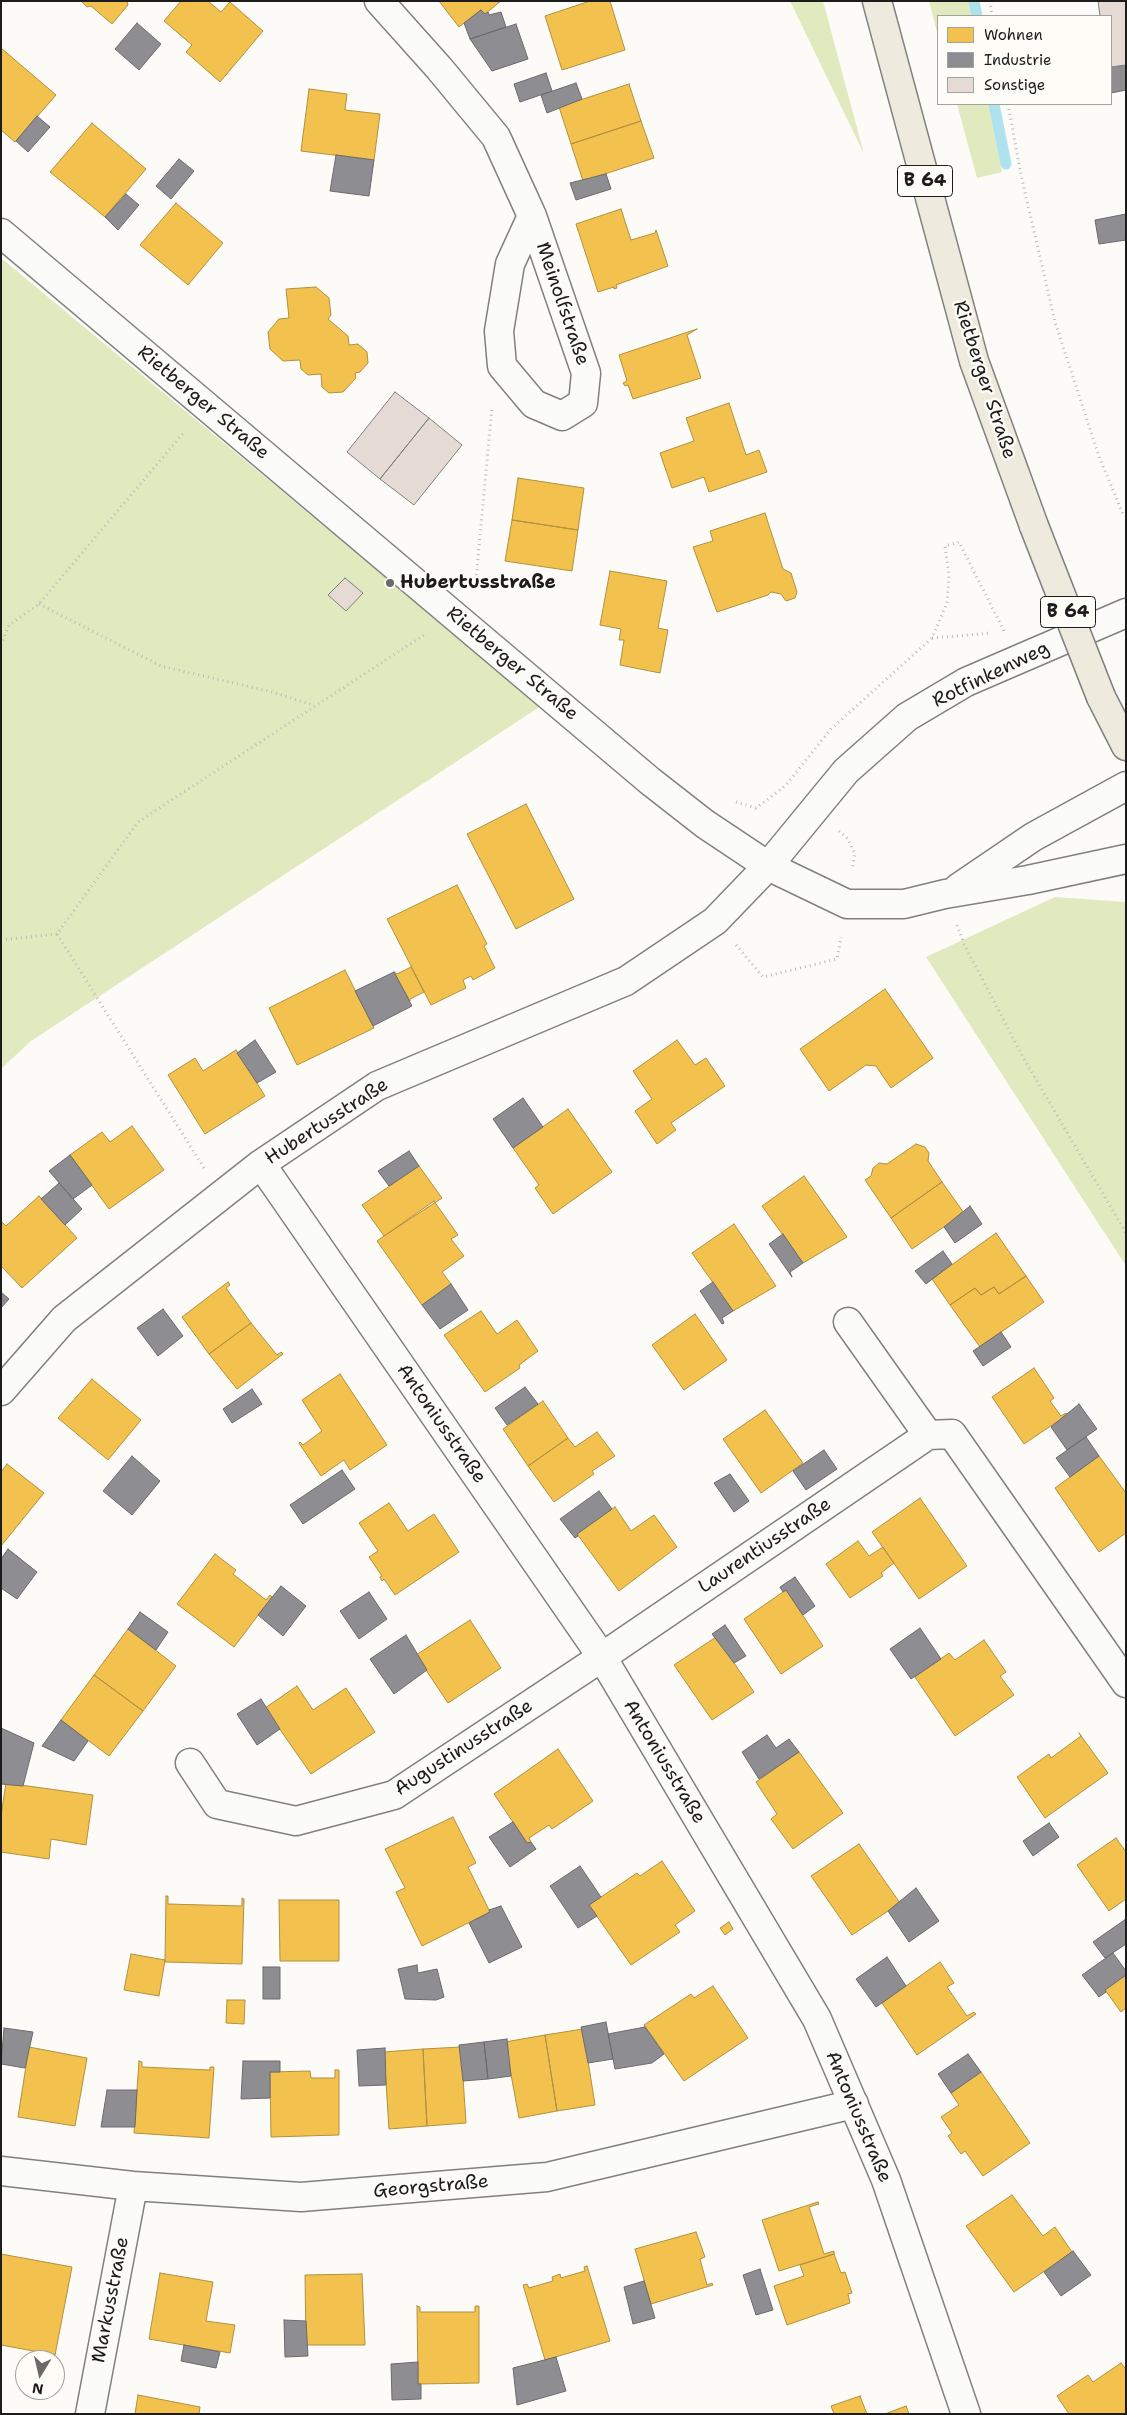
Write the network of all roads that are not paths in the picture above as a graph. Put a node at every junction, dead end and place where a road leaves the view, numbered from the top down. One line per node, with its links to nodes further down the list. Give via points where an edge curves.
1 (380, 1): 3 (street, Meinolfstraße, via 496,137)
2 (877, 1): 6 (main road, Rietberger Straße / B 64, bridge, via 974,361 1101,697)
3 (532, 216): 3 (street, Meinolfstraße, via 586,373 583,402 562,416 534,404 502,366 499,331 510,264)
4 (1, 233): 9 (street, Rietberger Straße, via 656,785 705,824)
5 (1126, 613): 9 (street, Rotfinkenweg, via 966,682 908,717 846,770)
6 (1126, 746)
7 (1126, 786): 10 (street, Rietberger Straße, via 1033,836)
8 (1126, 858): 10 (street, Rietberger Straße)
9 (768, 866): 10 (street, Rietberger Straße, via 848,904 904,904); 11 (street, Hubertusstraße, via 715,921 626,981 378,1086)
10 (948, 894)
11 (260, 1164): 13 (street, Hubertusstraße, via 64,1319); 15 (street, Antoniusstraße)
12 (848, 1322): 14 (street)
13 (1, 1391)
14 (928, 1435): 15 (street, Laurentiusstraße); 16 (street, via 952,1434)
15 (602, 1657): 17 (street, Augustinusstraße, via 394,1795 296,1821 217,1804); 18 (street, Antoniusstraße, via 817,2019)
16 (1126, 1683)
17 (190, 1763)
18 (854, 2104): 20 (street, Georgstraße, via 548,2177 300,2197); 22 (street, Antoniusstraße, via 886,2180)
19 (1, 2171): 20 (street, Georgstraße)
20 (133, 2186): 21 (street, Markusstraße)
21 (90, 2414)
22 (966, 2414)

